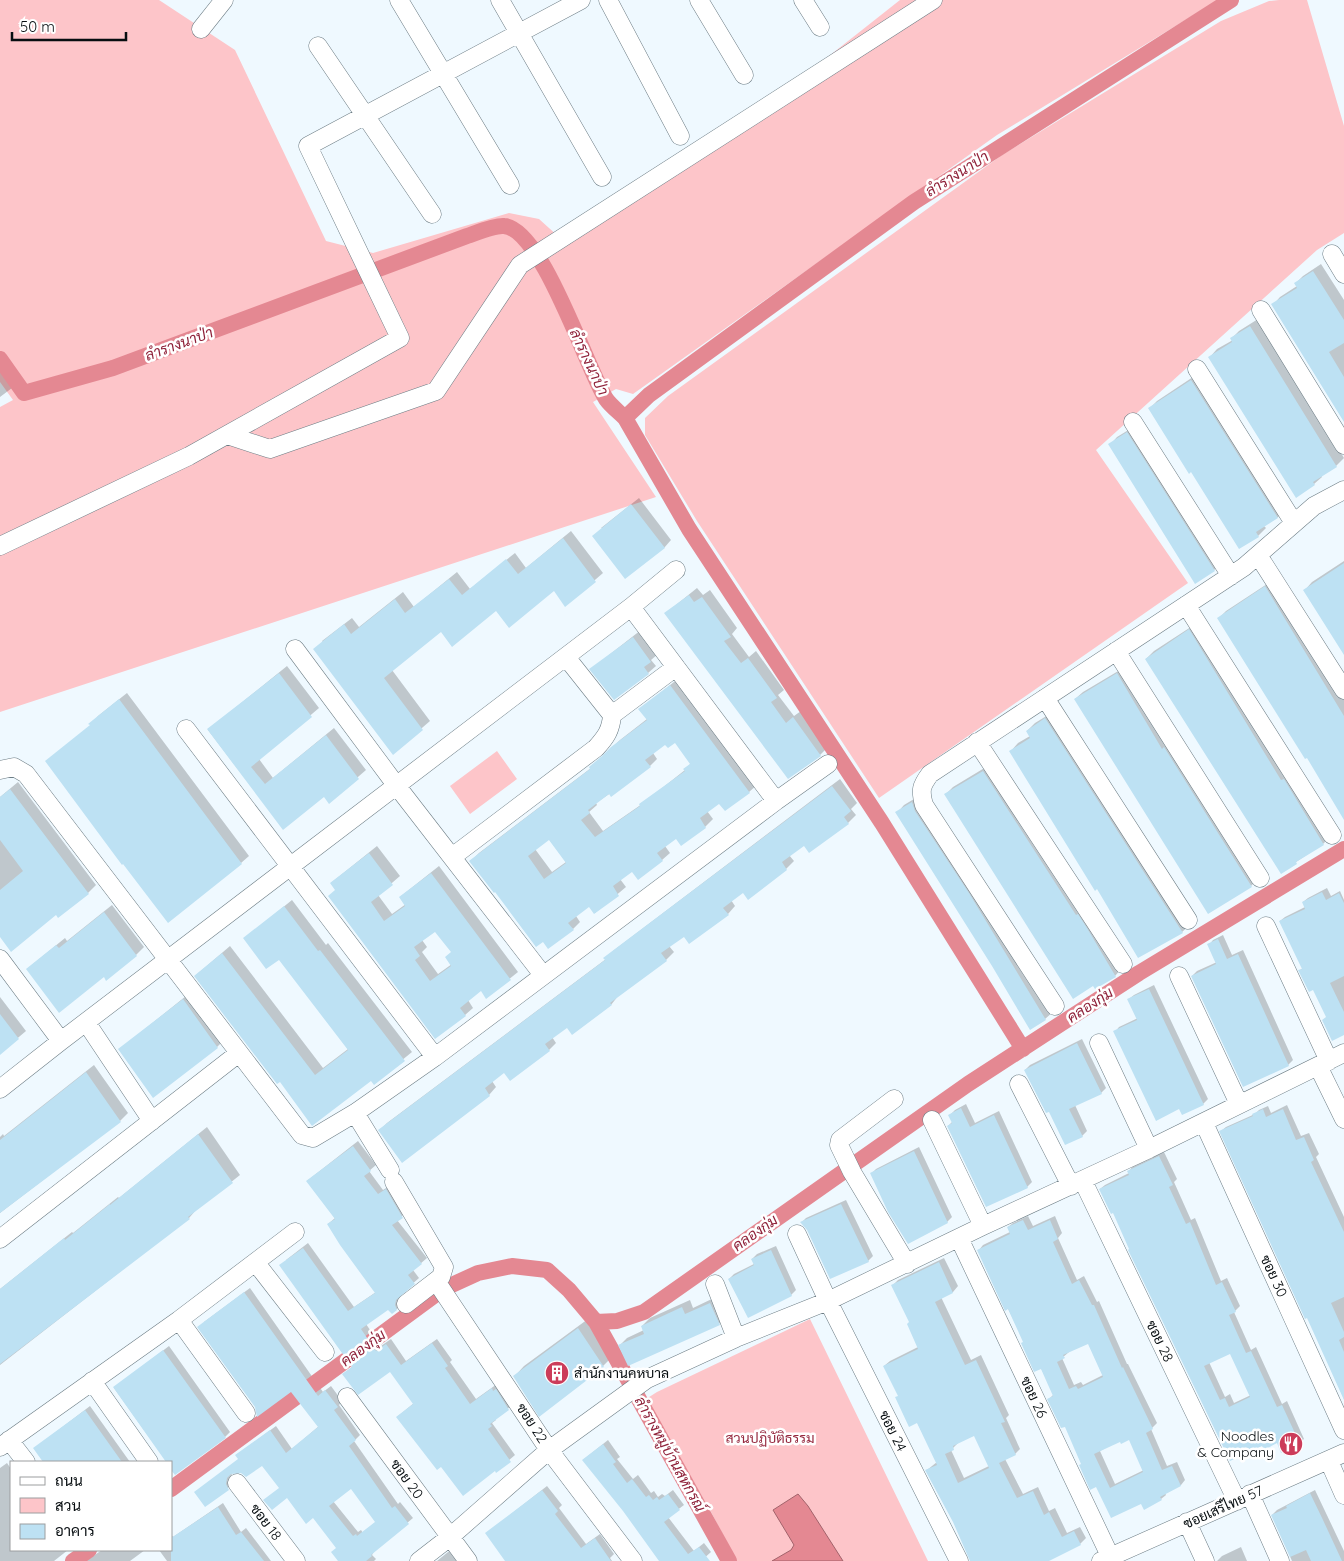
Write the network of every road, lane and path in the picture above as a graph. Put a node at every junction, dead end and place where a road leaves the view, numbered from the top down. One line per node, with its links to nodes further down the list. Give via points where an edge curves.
1 (224, 0): 10 (street)
2 (399, 0): 13 (street)
3 (500, 0): 11 (street)
4 (580, 0): 11 (street)
5 (608, 0): 16 (street)
6 (699, 0): 14 (street)
7 (803, 0): 9 (street)
8 (933, 0): 25 (street, via 520,265 436,391 270,450)
9 (820, 27)
10 (201, 29)
11 (520, 32): 13 (street); 17 (street)
12 (318, 46): 15 (street)
13 (443, 73): 15 (street); 18 (street)
14 (744, 75)
15 (365, 115): 19 (street); 25 (street, via 308,146 400,338)
16 (680, 136)
17 (602, 177)
18 (510, 185)
19 (432, 214)
20 (1332, 254): 21 (street)
21 (1344, 274)
22 (1261, 310): 26 (street)
23 (1197, 369): 28 (street)
24 (1134, 422): 32 (street)
25 (227, 435): 29 (street)
26 (1344, 445)
27 (1344, 490): 28 (street, via 1314,506)
28 (1294, 523): 30 (street)
29 (0, 546)
30 (1258, 555): 32 (street); 39 (street)
31 (676, 570): 34 (street)
32 (1231, 576): 33 (street)
33 (1186, 605): 36 (street); 48 (street)
34 (631, 607): 37 (street); 38 (street)
35 (295, 649): 46 (street)
36 (1116, 651): 40 (street); 51 (street)
37 (566, 657): 41 (street); 46 (street)
38 (676, 667): 41 (street); 47 (street)
39 (1344, 690)
40 (1045, 698): 43 (street); 52 (street)
41 (612, 715): 49 (street, via 607,736 596,748)
42 (186, 729): 50 (street)
43 (978, 742): 56 (street); 59 (street, via 930,774 922,784 921,795 924,805)
44 (828, 764): 47 (street)
45 (0, 770): 55 (street, via 14,767 26,774)
46 (396, 785): 49 (street); 50 (street)
47 (776, 801): 57 (street)
48 (1332, 835)
49 (452, 857): 57 (street)
50 (290, 866): 55 (street); 64 (street)
51 (1260, 878)
52 (1188, 920)
53 (1266, 926): 65 (street)
54 (0, 959): 61 (street)
55 (169, 960): 60 (street); 63 (street)
56 (1123, 964)
57 (543, 974): 64 (street)
58 (1179, 976): 69 (street)
59 (1055, 1006)
60 (86, 1022): 61 (street); 73 (street)
61 (61, 1041): 67 (street)
62 (1098, 1043): 75 (street)
63 (239, 1052): 70 (street, via 302,1135 313,1138); 73 (street)
64 (434, 1056): 70 (street)
65 (1330, 1060): 69 (street); 71 (street)
66 (1019, 1084): 76 (street, ซอย 28)
67 (0, 1089)
68 (894, 1099): 83 (street, via 838,1142 849,1168)
69 (1239, 1104): 74 (street)
70 (355, 1113): 85 (street, via 444,1267)
71 (1344, 1119)
72 (932, 1120): 77 (street)
73 (152, 1121): 80 (street)
74 (1204, 1123): 75 (street); 94 (street, ซอย 30)
75 (1149, 1149): 76 (street)
76 (1077, 1184): 77 (street); 102 (street, ซอย 28)
77 (983, 1226): 81 (street)
78 (295, 1232): 82 (street)
79 (797, 1234): 86 (street, ซอย 24)
80 (0, 1238)
81 (959, 1238): 83 (street); 105 (street, ซอย 26)
82 (256, 1263): 88 (street); 90 (street)
83 (907, 1264): 86 (street)
84 (715, 1284): 89 (street)
85 (440, 1287): 87 (street); 96 (street, ซอย 22)
86 (828, 1301): 89 (street); 110 (street, ซอย 24)
87 (406, 1304)
88 (178, 1320): 91 (street); 93 (street)
89 (736, 1338): 96 (street, via 647,1379)
90 (325, 1352)
91 (92, 1381): 95 (street); 99 (street)
92 (347, 1396): 104 (street, ซอย 20)
93 (246, 1413)
94 (1344, 1430)
95 (5, 1443): 98 (street)
96 (549, 1450): 104 (street); 109 (street, ซอย 22)
97 (1336, 1457): 101 (street); 102 (street, ซอยเสรีไทย 57)
98 (25, 1461)
99 (148, 1461)
100 (237, 1483): 106 (street, ซอย 18)
101 (1344, 1495)
102 (1243, 1497): 103 (street, ซอยเสรีไทย 57); 112 (street, ซอย 28)
103 (1187, 1522): 105 (street, ซอยเสรีไทย 57); 111 (street)
104 (450, 1537): 107 (street); 108 (street, ซอย 20)
105 (1106, 1559)
106 (296, 1561)
107 (419, 1561)
108 (468, 1561)
109 (633, 1561)
110 (959, 1561)
111 (1206, 1561)
112 (1280, 1561)

